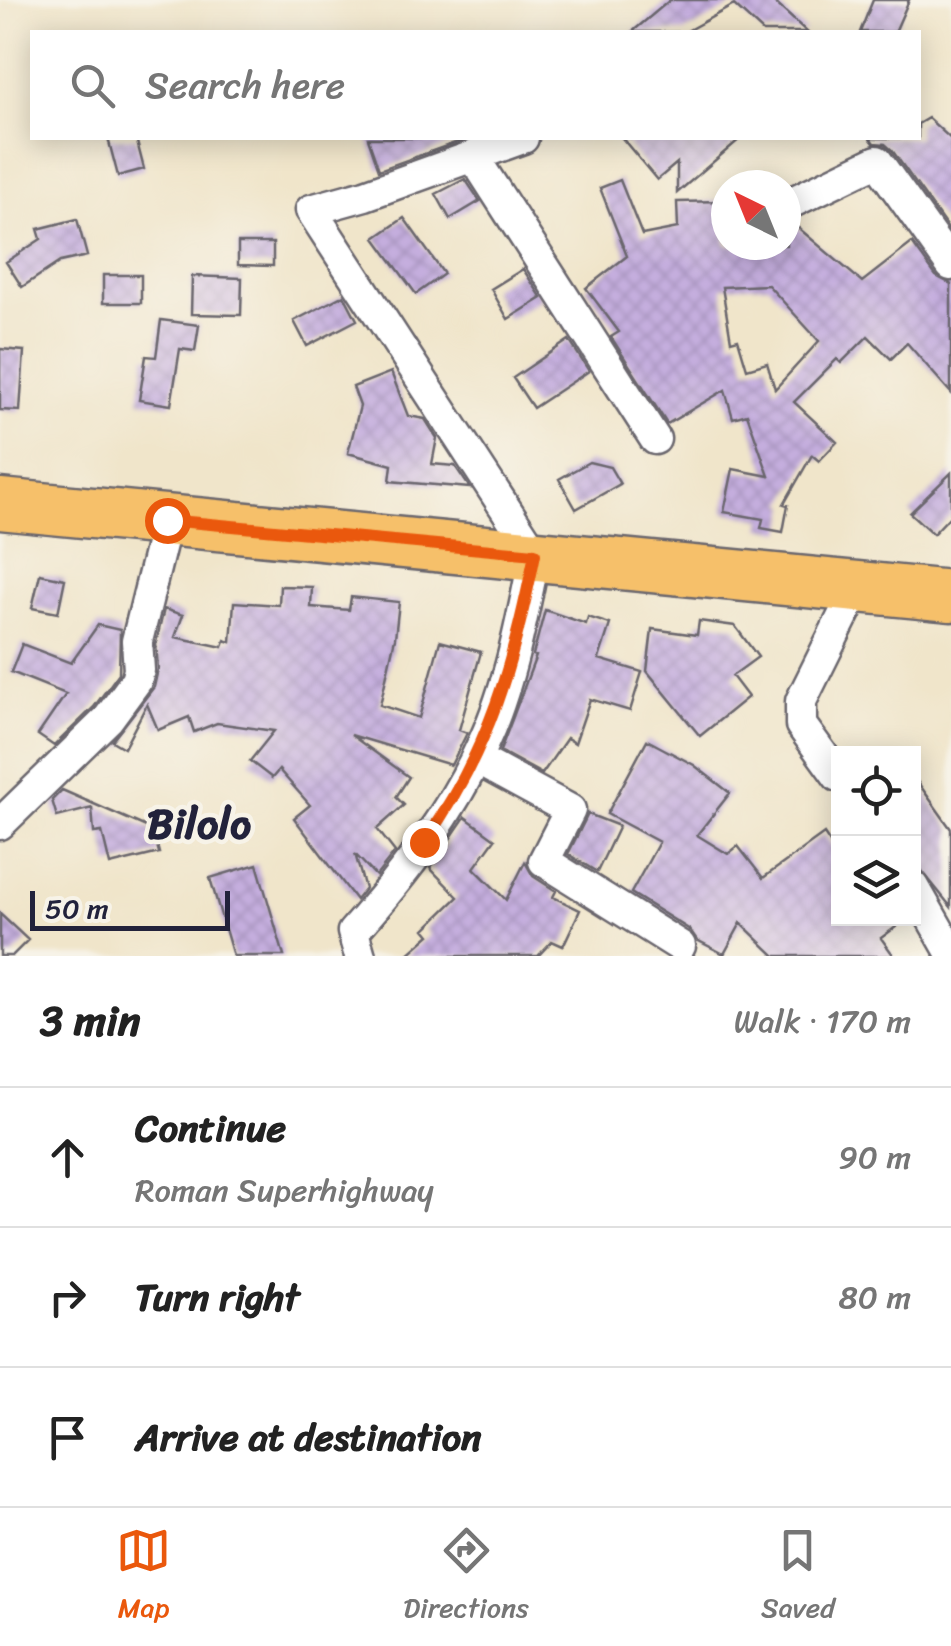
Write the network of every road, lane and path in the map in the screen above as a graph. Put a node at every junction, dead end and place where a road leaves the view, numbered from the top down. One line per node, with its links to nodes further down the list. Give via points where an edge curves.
1 (517, 140): 2 (street)
2 (472, 156): 5 (street); 8 (street, via 311,210)
3 (801, 197): 4 (street, via 877,161)
4 (951, 265)
5 (654, 439)
6 (0, 504): 7 (main road)
7 (167, 520): 8 (main road); 13 (street, via 136,641 136,681 108,719)
8 (535, 554): 9 (main road); 11 (street, via 494,716)
9 (858, 586): 10 (main road); 12 (street, via 801,701 801,725)
10 (951, 596)
11 (476, 759): 15 (street, via 570,810 544,862); 17 (street, via 450,806 353,932)
12 (831, 766)
13 (0, 824)
14 (921, 899): 16 (street)
15 (680, 946)
16 (951, 952)
17 (360, 956)

